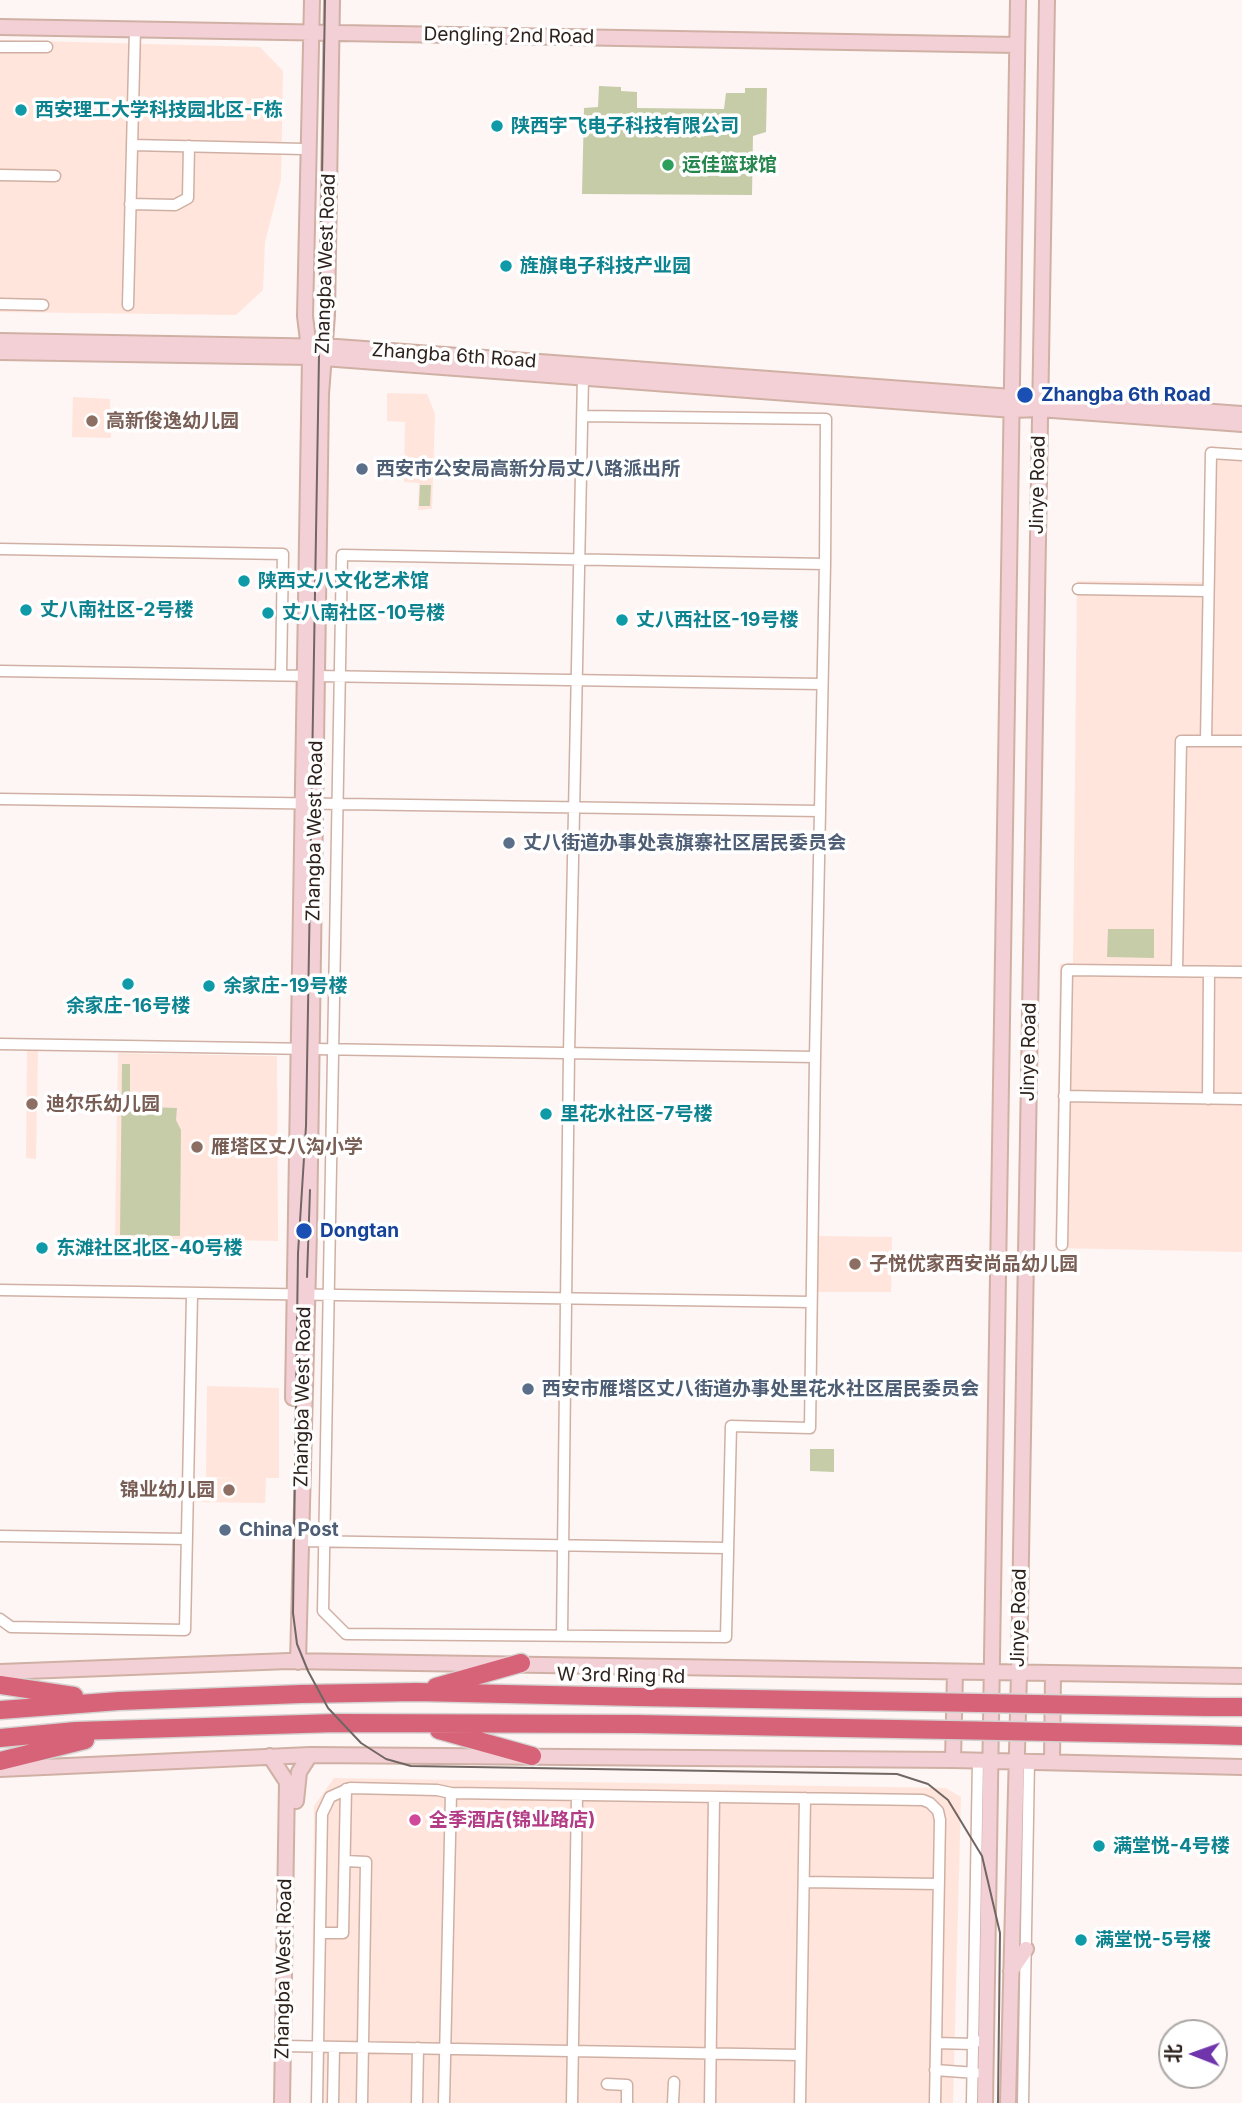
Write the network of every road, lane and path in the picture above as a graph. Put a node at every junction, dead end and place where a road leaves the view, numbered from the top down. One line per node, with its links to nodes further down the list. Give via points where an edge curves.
1 (312, 0): 7 (main road, Zhangba West Road)
2 (332, 0): 8 (main road, Zhangba West Road)
3 (1018, 0): 9 (main road, Jinye Road)
4 (1046, 0): 25 (main road, Jinye Road)
5 (0, 27): 6 (main road, Dengling 2nd Road)
6 (135, 29): 7 (main road, Dengling 2nd Road); 12 (street)
7 (312, 32): 8 (main road, Dengling 2nd Road); 23 (main road, Zhangba West Road, via 305,316)
8 (331, 33): 9 (main road, Dengling 2nd Road); 23 (main road, Zhangba West Road)
9 (1017, 45): 26 (main road, Jinye Road)
10 (0, 47): 11 (street)
11 (47, 47)
12 (132, 145): 13 (street); 17 (street)
13 (189, 146): 14 (street); 17 (street, via 188,198 175,205)
14 (303, 149)
15 (0, 175): 16 (street)
16 (55, 176)
17 (130, 204): 20 (street)
18 (0, 304): 19 (street)
19 (43, 304)
20 (128, 305)
21 (0, 341): 23 (main road, Zhangba 6th Road)
22 (0, 352): 23 (main road, Zhangba 6th Road)
23 (317, 352): 24 (main road, Zhangba 6th Road); 26 (main road, Zhangba 6th Road); 38 (main road, Zhangba West Road)
24 (583, 377): 26 (main road, Zhangba 6th Road); 28 (street)
25 (1040, 403): 26 (main road, Zhangba 6th Road); 27 (main road, Zhangba 6th Road); 29 (main road, Zhangba 6th Road); 80 (main road, Jinye Road)
26 (1013, 404): 79 (main road, Jinye Road)
27 (1242, 414)
28 (582, 416): 32 (street); 33 (street, via 826,419)
29 (1242, 424)
30 (1242, 455): 35 (street, via 1211,453)
31 (0, 550): 37 (street, via 283,554)
32 (578, 560): 33 (street); 39 (street, via 342,555); 40 (street)
33 (825, 564): 41 (street)
34 (1078, 589): 35 (street)
35 (1208, 591): 42 (street)
36 (0, 671): 37 (street)
37 (281, 675): 38 (street)
38 (311, 675): 39 (street); 45 (main road, Zhangba West Road)
39 (340, 676): 40 (street); 46 (street)
40 (576, 680): 41 (street); 47 (street)
41 (821, 684): 48 (street)
42 (1206, 741): 43 (street); 49 (street, via 1181,741)
43 (1242, 741)
44 (0, 799): 45 (street)
45 (309, 803): 46 (street); 53 (main road, Zhangba West Road)
46 (338, 804): 47 (street); 54 (street)
47 (574, 808): 48 (street); 55 (street)
48 (820, 811): 56 (street)
49 (1177, 971): 50 (street); 57 (street, via 1067,970)
50 (1209, 971): 51 (street); 58 (street)
51 (1242, 972)
52 (0, 1045): 53 (street)
53 (305, 1048): 54 (street); 63 (main road, Zhangba West Road)
54 (334, 1049): 55 (street); 64 (street)
55 (569, 1053): 56 (street); 65 (street)
56 (814, 1057): 66 (street)
57 (1064, 1096): 58 (street); 60 (street)
58 (1208, 1098): 59 (street)
59 (1242, 1099)
60 (1062, 1245)
61 (0, 1290): 62 (street)
62 (192, 1295): 63 (street); 68 (street)
63 (300, 1295): 64 (street); 69 (main road, Zhangba West Road); 75 (main road, Zhangba West Road)
64 (329, 1296): 65 (street); 70 (street)
65 (565, 1297): 66 (street); 71 (street)
66 (811, 1303): 72 (street, via 810,1428 731,1426)
67 (0, 1536): 68 (street)
68 (187, 1539): 73 (street, via 185,1630 12,1627)
69 (300, 1541): 70 (street); 75 (main road, Zhangba West Road)
70 (325, 1541): 71 (street); 74 (street, via 323,1611 346,1634)
71 (563, 1545): 72 (street); 74 (street)
72 (727, 1548): 74 (street, via 726,1637)
73 (0, 1619)
74 (562, 1635)
75 (293, 1662): 76 (main road, W 3rd Ring Rd); 77 (main road, W 3rd Ring Rd)
76 (521, 1663): 78 (main road, W 3rd Ring Rd); 84 (highway)
77 (0, 1672)
78 (954, 1672): 79 (main road, W 3rd Ring Rd); 95 (main road)
79 (991, 1672): 80 (main road, W 3rd Ring Rd); 96 (main road, Jinye Road)
80 (1019, 1673): 81 (main road, W 3rd Ring Rd); 98 (main road, Jinye Road)
81 (1053, 1674): 82 (main road, W 3rd Ring Rd); 100 (main road)
82 (1242, 1676)
83 (9, 1687): 85 (highway)
84 (416, 1692): 85 (highway, W 3rd Ring Rd); 86 (highway, W 3rd Ring Rd, bridge)
85 (119, 1701): 87 (highway, W 3rd Ring Rd)
86 (1242, 1707)
87 (0, 1710)
88 (416, 1723): 89 (highway); 90 (highway, bridge); 94 (highway)
89 (150, 1728): 91 (highway); 97 (highway)
90 (1242, 1736)
91 (0, 1738)
92 (310, 1755): 93 (main road); 94 (main road); 119 (main road, Zhangba West Road, via 296,1786)
93 (270, 1756): 101 (main road); 119 (main road, Zhangba West Road, via 287,1782)
94 (532, 1756): 95 (main road)
95 (953, 1760): 96 (main road)
96 (984, 1760): 98 (main road); 116 (main road, Jinye Road); 118 (street, Jinye Road)
97 (0, 1761)
98 (1014, 1761): 99 (main road); 115 (main road, Jinye Road)
99 (1030, 1761): 100 (main road); 114 (street)
100 (1052, 1762): 102 (main road)
101 (40, 1765): 103 (main road); 104 (main road)
102 (1242, 1766)
103 (0, 1769)
104 (0, 1782)
105 (346, 1789): 106 (street); 110 (street); 113 (street, via 330,1797 322,1814)
106 (451, 1793): 107 (street); 124 (street)
107 (577, 1795): 108 (street); 125 (street)
108 (714, 1797): 109 (street); 126 (street)
109 (805, 1798): 111 (street); 112 (street, via 930,1803 940,1820)
110 (345, 1861): 113 (street, via 343,1933); 122 (street, via 366,1862)
111 (804, 1882): 112 (street); 127 (street)
112 (939, 1884): 117 (street)
113 (320, 1933): 120 (street)
114 (1026, 1949): 115 (main road); 148 (street)
115 (1010, 1972): 147 (main road, Jinye Road)
116 (986, 2034): 118 (street); 129 (main road, Jinye Road)
117 (936, 2043): 118 (street); 128 (street)
118 (973, 2044): 129 (street, Jinye Road)
119 (288, 2046): 120 (street); 132 (main road, Zhangba West Road); 133 (main road, Zhangba West Road)
120 (318, 2046): 121 (street); 134 (street)
121 (334, 2047): 122 (street); 135 (street)
122 (363, 2047): 123 (street); 136 (street)
123 (418, 2048): 124 (street); 137 (street)
124 (446, 2049): 125 (street); 138 (street)
125 (573, 2051): 126 (street); 139 (street)
126 (711, 2053): 127 (street); 142 (street)
127 (800, 2055): 143 (street)
128 (935, 2070): 129 (street); 144 (street)
129 (979, 2075): 145 (street, Jinye Road); 146 (main road, Jinye Road)
130 (674, 2082): 141 (street)
131 (607, 2084): 140 (street, via 627,2085)
132 (282, 2103)
133 (291, 2103)
134 (317, 2103)
135 (333, 2103)
136 (362, 2103)
137 (417, 2103)
138 (444, 2103)
139 (572, 2103)
140 (626, 2103)
141 (673, 2103)
142 (710, 2103)
143 (800, 2103)
144 (935, 2103)
145 (972, 2103)
146 (985, 2103)
147 (1008, 2103)
148 (1023, 2103)

